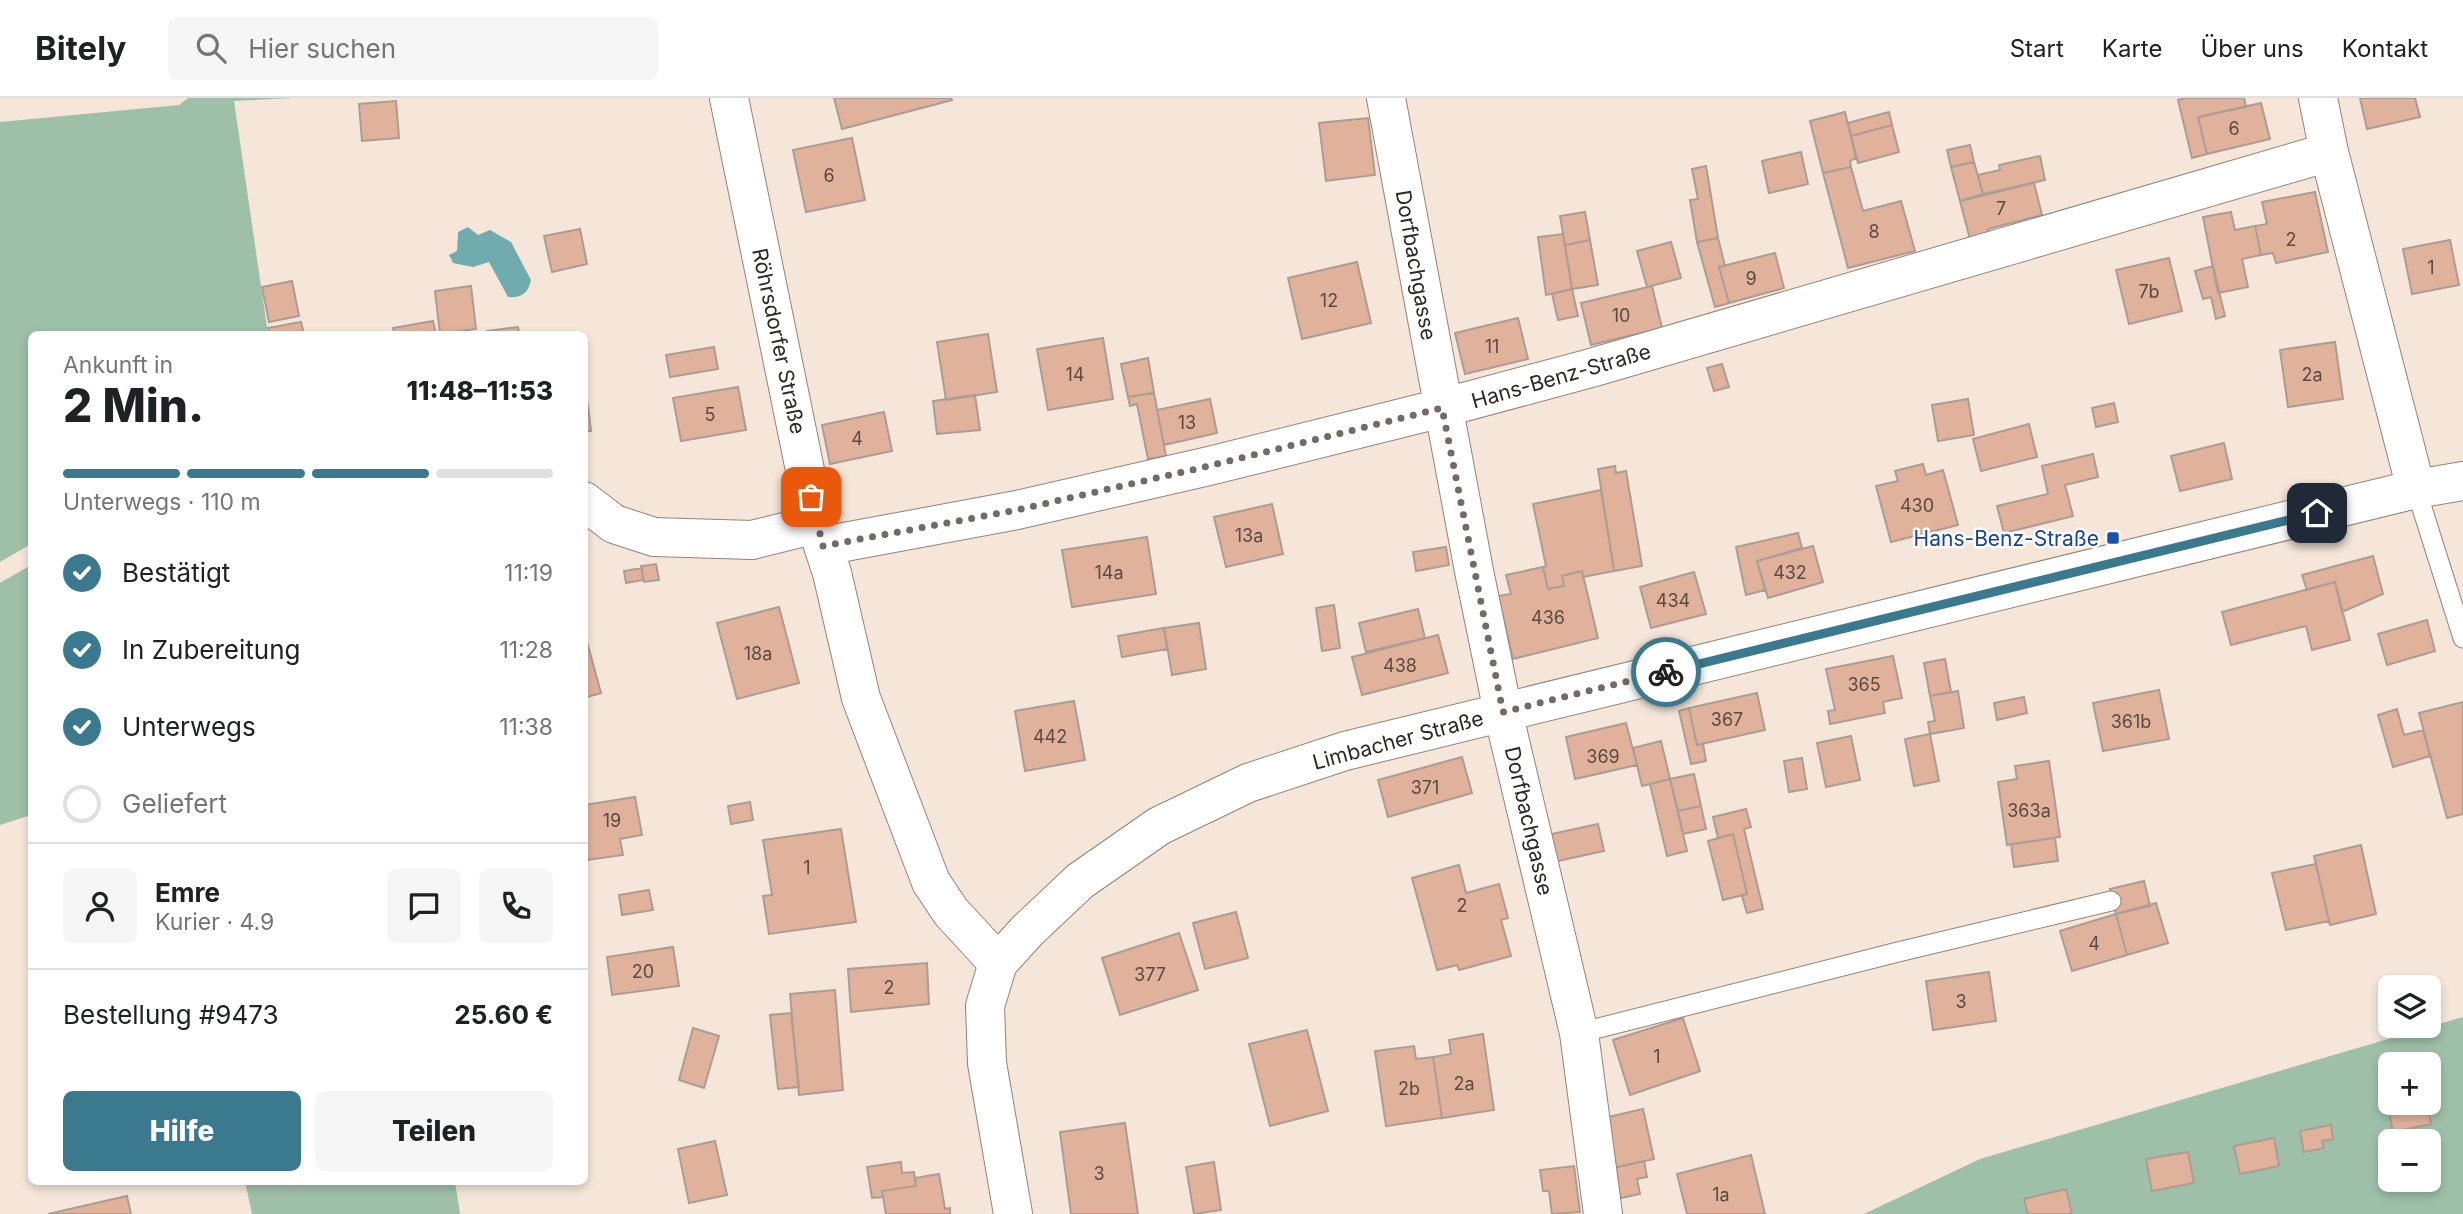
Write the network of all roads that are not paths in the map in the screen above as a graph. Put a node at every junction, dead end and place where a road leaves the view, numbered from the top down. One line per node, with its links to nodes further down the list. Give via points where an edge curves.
1 (729, 98): 9 (street, Röhrsdorfer Straße)
2 (1386, 98): 5 (street, Dorfbachgasse)
3 (2318, 98): 4 (street)
4 (2329, 152): 5 (street, Hans-Benz-Straße); 7 (street)
5 (1442, 408): 9 (street, Hans-Benz-Straße, via 1017,510); 11 (street, Dorfbachgasse)
6 (2463, 481): 7 (street, Limbacher Straße)
7 (2416, 489): 10 (lane); 11 (street, Limbacher Straße)
8 (588, 504): 9 (street, Hans-Benz-Straße, via 614,524 654,537 752,540)
9 (820, 535): 13 (street, Röhrsdorfer Straße, via 861,698 931,882 951,912)
10 (2463, 638)
11 (1503, 712): 13 (street, Limbacher Straße, via 1345,751 1248,783 1159,827 1080,881); 14 (street, Dorfbachgasse)
12 (2111, 901): 14 (lane)
13 (998, 962): 15 (street, via 985,1006 987,1063)
14 (1579, 1033): 16 (street, Dorfbachgasse)
15 (1013, 1214)
16 (1603, 1214)

